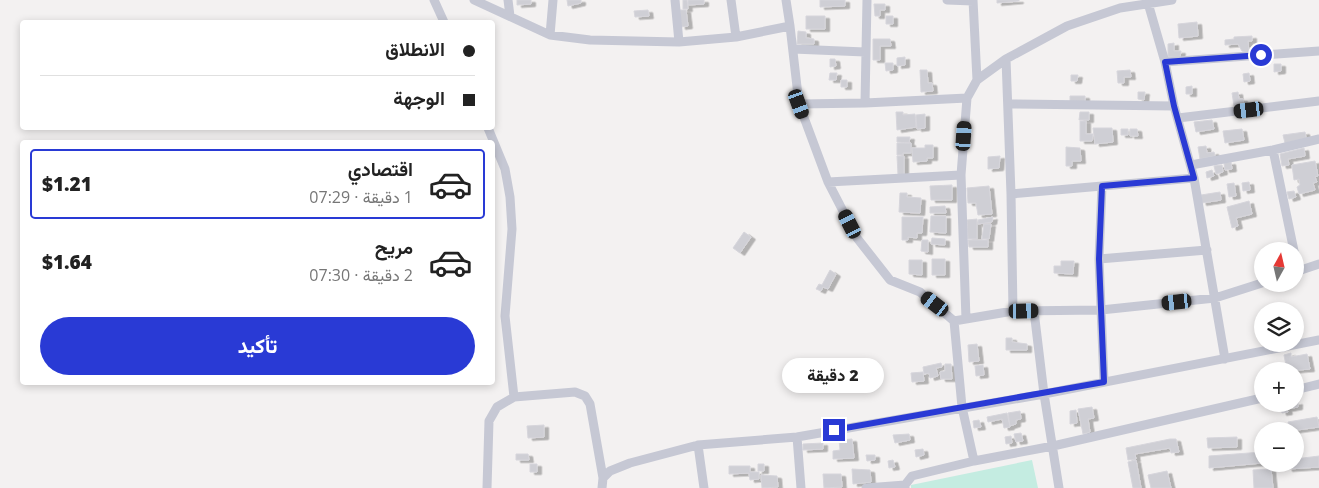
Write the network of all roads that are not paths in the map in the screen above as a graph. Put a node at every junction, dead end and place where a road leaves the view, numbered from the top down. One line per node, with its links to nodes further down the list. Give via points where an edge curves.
1 (434, 0): 14 (street)
2 (474, 0): 13 (street)
3 (508, 0): 13 (street)
4 (553, 0): 16 (street)
5 (675, 0): 18 (street)
6 (731, 0): 17 (street)
7 (786, 0): 15 (street)
8 (867, 0): 21 (street)
9 (947, 0): 10 (street)
10 (973, 0): 24 (street)
11 (1172, 0): 12 (street)
12 (1148, 3): 22 (street, via 1120,8 1068,26); 23 (street)
13 (510, 16): 16 (street)
14 (443, 20)
15 (790, 26): 17 (street); 19 (street)
16 (550, 34): 18 (street, via 590,40)
17 (736, 37): 18 (street)
18 (679, 42)
19 (792, 49): 21 (street); 28 (street)
20 (1319, 51): 23 (street)
21 (865, 52): 27 (street)
22 (1006, 59): 24 (street); 29 (street)
23 (1165, 62): 30 (street)
24 (977, 80): 25 (street)
25 (967, 98): 27 (street); 36 (street)
26 (1319, 101): 31 (street)
27 (865, 103): 28 (street)
28 (799, 104): 38 (street)
29 (1008, 104): 30 (street); 40 (street)
30 (1174, 106): 31 (street)
31 (1178, 118): 35 (street)
32 (1319, 139): 34 (street)
33 (495, 145): 59 (street, via 505,169 510,196 512,229 505,316)
34 (1272, 150): 35 (street); 41 (street)
35 (1191, 165): 37 (street)
36 (961, 175): 38 (street); 51 (street)
37 (1194, 178): 39 (street); 42 (street)
38 (828, 182): 52 (street, via 857,238 890,280 920,292)
39 (1102, 186): 40 (street); 43 (street)
40 (1011, 194): 49 (street)
41 (1293, 242)
42 (1207, 250): 43 (street); 47 (street)
43 (1099, 259): 48 (street)
44 (1319, 264): 45 (street)
45 (1304, 269)
46 (1254, 286): 47 (street)
47 (1215, 298): 48 (street); 54 (street)
48 (1101, 310): 50 (street); 55 (street)
49 (1013, 311): 50 (street); 51 (street)
50 (1034, 311): 58 (street)
51 (966, 319): 52 (street)
52 (954, 321): 61 (street)
53 (1319, 340): 54 (street)
54 (1226, 359): 55 (street)
55 (1104, 382): 58 (street)
56 (1319, 384): 57 (street)
57 (1304, 388)
58 (1044, 394): 61 (street); 64 (street)
59 (514, 397): 66 (street, via 575,392 585,396 590,404); 68 (street, via 497,407 489,421)
60 (1254, 400): 64 (street)
61 (962, 407): 62 (street); 65 (street)
62 (797, 437): 63 (street); 71 (street)
63 (698, 445): 66 (street, via 630,463 610,470); 70 (street)
64 (1053, 446): 65 (street); 73 (street)
65 (974, 461): 67 (street, via 912,476)
66 (603, 478): 69 (street)
67 (905, 486): 72 (street)
68 (487, 488)
69 (602, 488)
70 (704, 488)
71 (801, 488)
72 (866, 488)
73 (1059, 488)

